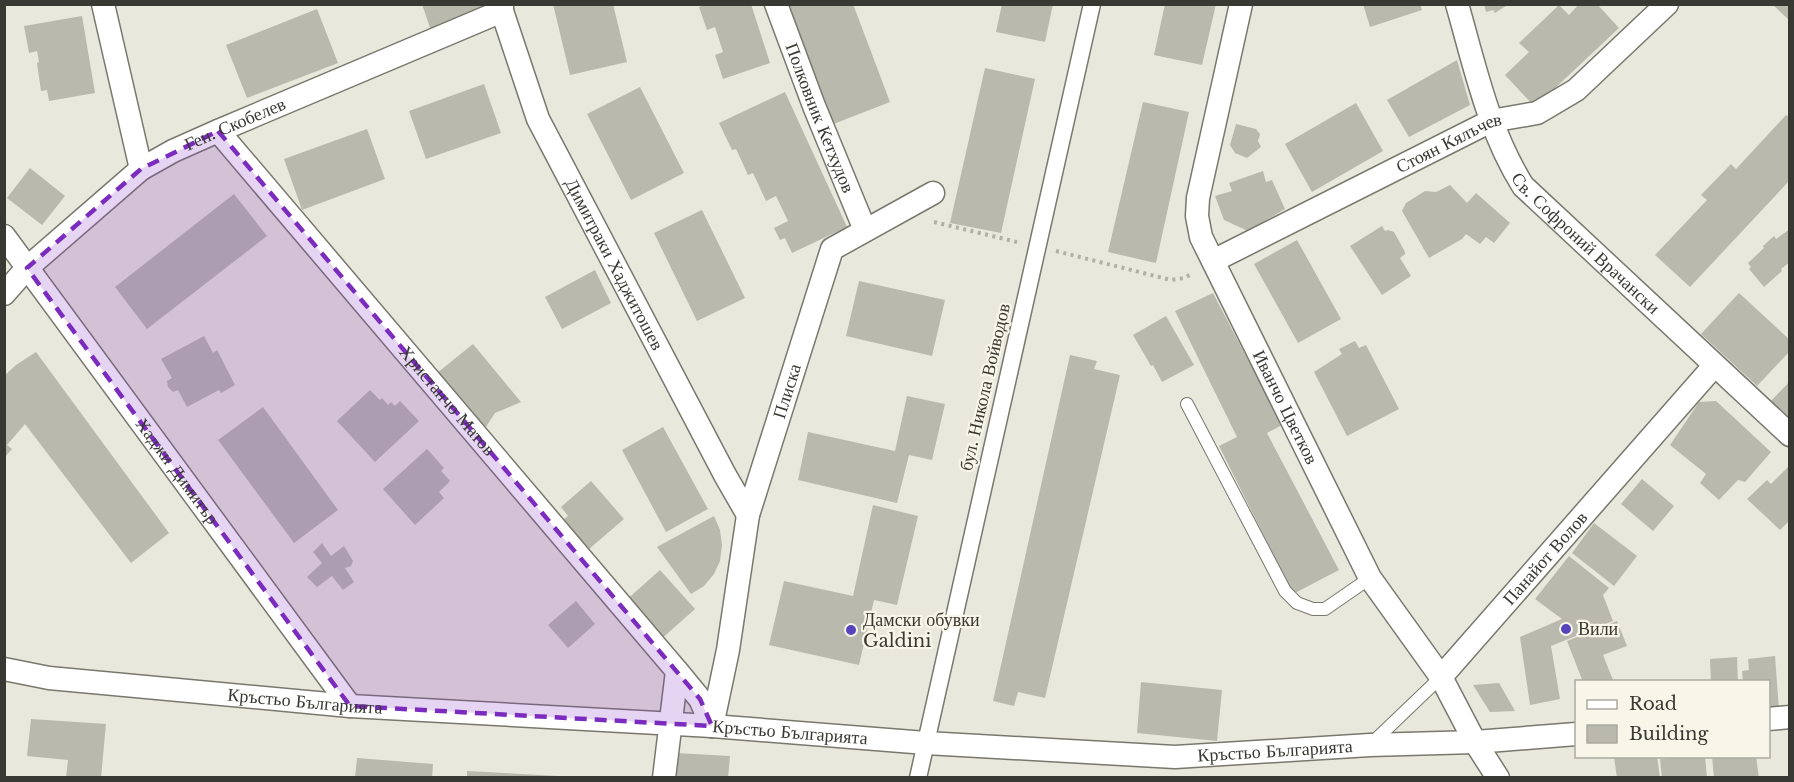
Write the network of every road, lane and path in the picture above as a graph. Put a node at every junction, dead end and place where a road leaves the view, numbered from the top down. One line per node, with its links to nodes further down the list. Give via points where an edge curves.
1 (103, 4): 10 (street)
2 (776, 4): 12 (street, Полковник Кетхудов)
3 (1092, 4): 32 (street, бул. Никола Войводов)
4 (1241, 4): 14 (street, Иванчо Цветков, via 1198,198 1201,237)
5 (1457, 4): 8 (street, Св. Софроний Врачански)
6 (1667, 4): 8 (street, Стоян Кялъчев, via 1576,90 1537,113)
7 (502, 8): 9 (street, Ген. Скобелев); 20 (street, Димитраки Хаджитошев, via 538,119)
8 (1491, 121): 14 (street, Стоян Кялъчев); 17 (street, Св. Софроний Врачански, via 1507,161 1523,186)
9 (218, 131): 10 (street, Ген. Скобелев); 23 (street, Христанчо Матов)
10 (141, 169): 15 (street, Ген. Скобелев)
11 (933, 193): 12 (street, Плиска)
12 (865, 230): 20 (street, Плиска, via 832,249)
13 (4, 236): 15 (street, Хаджи Димитър)
14 (1213, 261): 21 (street, Иванчо Цветков)
15 (27, 268): 16 (street, Ген. Скобелев); 25 (street, Хаджи Димитър)
16 (4, 294)
17 (1714, 366): 19 (street, Св. Софроний Врачански); 24 (street, Панайот Волов)
18 (1187, 404): 21 (lane, via 1285,591 1297,603 1325,609)
19 (1790, 435)
20 (748, 515): 29 (street, Плиска)
21 (1370, 578): 24 (street, Иванчо Цветков)
22 (4, 669): 25 (street, Кръстьо Българията, via 49,678)
23 (677, 671): 28 (street); 29 (street, Христанчо Матов, via 700,699)
24 (1441, 677): 31 (street, Иванчо Цветков); 33 (lane, Панайот Волов)
25 (350, 706): 28 (street, Кръстьо Българията)
26 (1790, 717): 27 (street)
27 (1770, 719)
28 (670, 725): 29 (street, Кръстьо Българията); 35 (street)
29 (712, 726): 32 (street, Кръстьо Българията)
30 (1575, 734): 31 (street, Кръстьо Българията)
31 (1475, 742): 33 (street, Кръстьо Българията); 37 (street, Иванчо Цветков)
32 (926, 743): 34 (street, Кръстьо Българията); 36 (street, бул. Никола Войводов)
33 (1370, 745): 34 (street, Кръстьо Българията)
34 (1174, 767)
35 (664, 777)
36 (918, 777)
37 (1498, 777)

